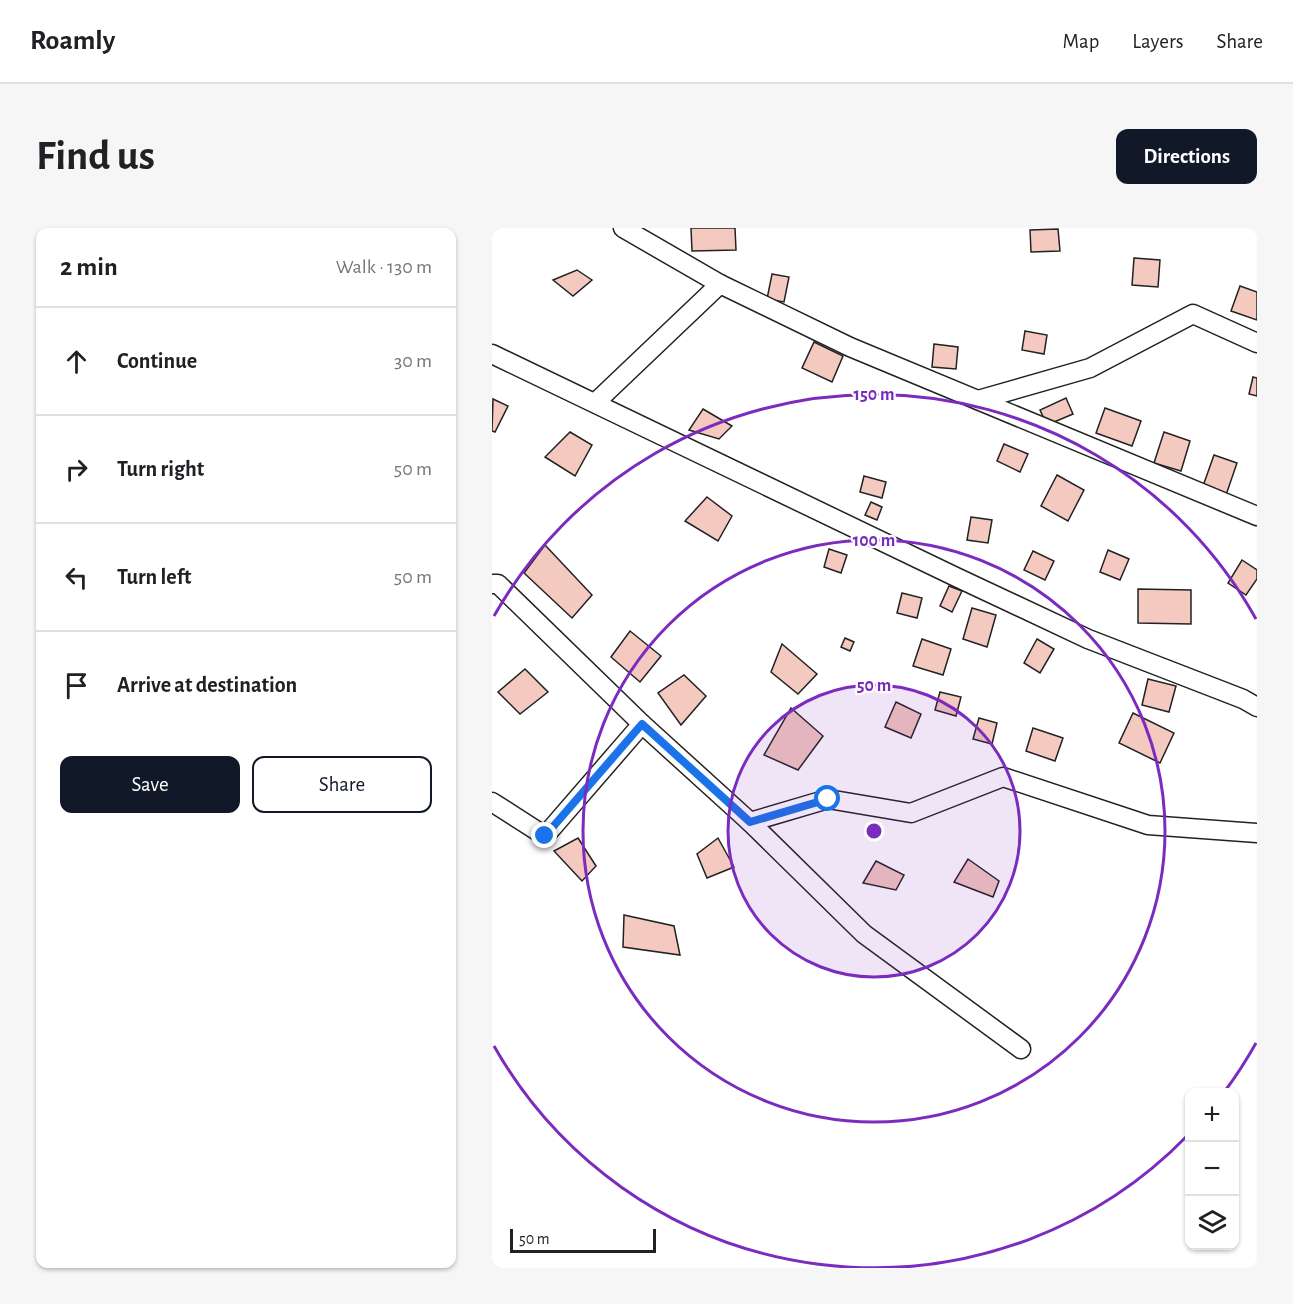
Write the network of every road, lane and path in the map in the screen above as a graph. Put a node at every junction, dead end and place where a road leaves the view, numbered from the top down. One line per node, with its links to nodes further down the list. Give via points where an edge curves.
1 (623, 228): 2 (street)
2 (720, 284): 5 (street, via 850,347); 6 (street)
3 (1257, 343): 5 (street, via 1193,314 1090,368)
4 (492, 354): 6 (street)
5 (978, 400): 7 (street)
6 (595, 403): 9 (street, via 1088,639)
7 (1257, 516)
8 (492, 584): 10 (street, via 498,584)
9 (1257, 707)
10 (642, 724): 11 (street, via 545,836); 12 (street)
11 (492, 802)
12 (750, 822): 13 (street, via 828,799 911,813 1003,777 1148,825); 14 (street, via 864,934)
13 (1257, 833)
14 (1021, 1049)

